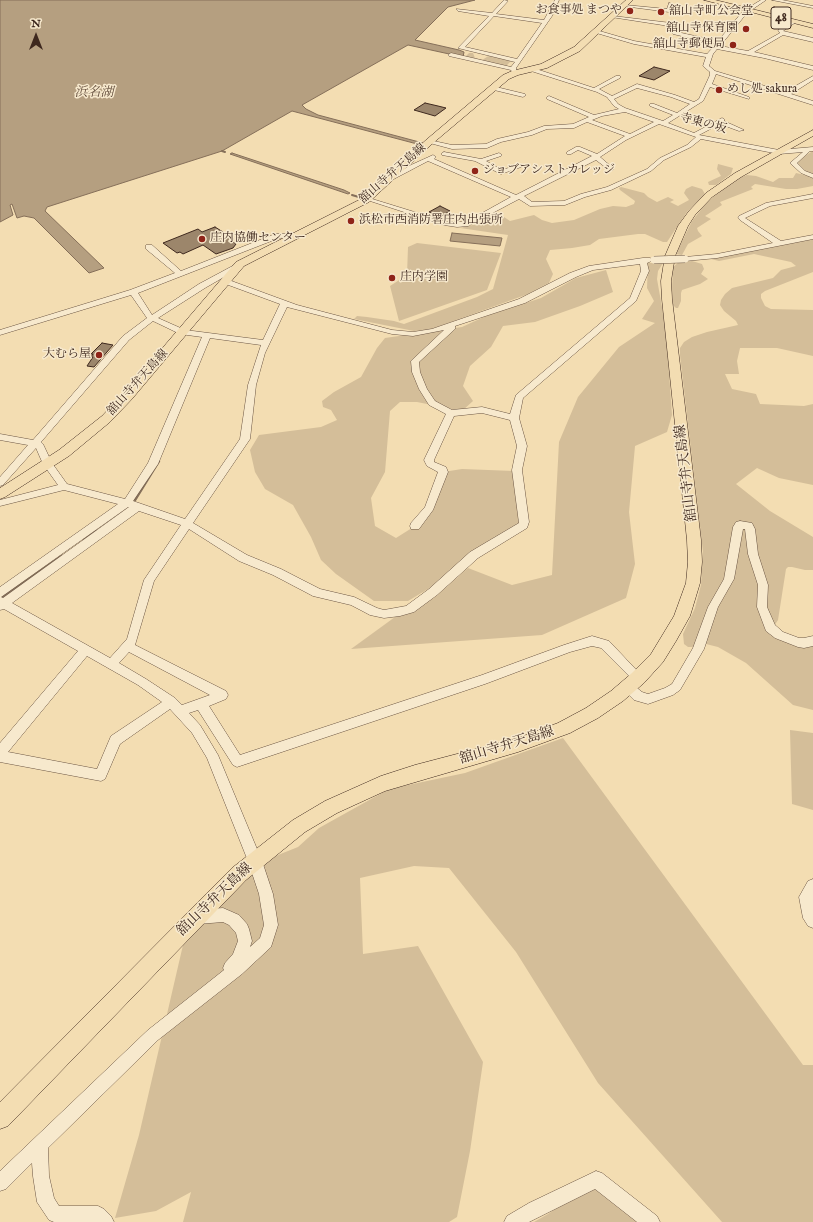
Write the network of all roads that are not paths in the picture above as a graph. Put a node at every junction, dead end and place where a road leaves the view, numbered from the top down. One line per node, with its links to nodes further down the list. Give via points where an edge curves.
1 (557, 0): 14 (street)
2 (707, 0): 9 (main road, 48)
3 (764, 0): 9 (street)
4 (774, 0): 8 (street)
5 (506, 1): 11 (street)
6 (627, 3): 7 (street, via 669,11); 12 (main road, 舘山寺弁天島線)
7 (671, 4)
8 (813, 7)
9 (749, 9): 13 (main road, 48); 19 (street)
10 (458, 10): 11 (street)
11 (492, 15): 14 (street); 23 (street, via 461,48)
12 (613, 17): 16 (main road, 舘山寺弁天島線); 19 (street, via 671,25 674,32)
13 (794, 21): 15 (main road, 48); 17 (street, via 780,30)
14 (546, 22): 23 (street)
15 (813, 26)
16 (596, 32): 22 (street); 25 (main road, 舘山寺弁天島線, via 578,50 547,65)
17 (783, 33): 18 (street); 20 (street)
18 (813, 40)
19 (718, 45): 20 (street); 22 (street)
20 (749, 53): 24 (street)
21 (451, 55): 26 (street)
22 (709, 56): 27 (street, via 706,66)
23 (518, 61): 26 (street)
24 (813, 68)
25 (530, 69): 26 (main road, 舘山寺弁天島線); 34 (street)
26 (513, 71): 33 (main road, 舘山寺弁天島線)
27 (713, 72): 31 (street); 32 (street)
28 (756, 75): 31 (street)
29 (618, 77): 34 (street)
30 (813, 78): 36 (street)
31 (746, 80): 36 (street)
32 (709, 85): 39 (street); 41 (street, via 703,98)
33 (492, 88): 35 (street); 52 (main road, 舘山寺弁天島線)
34 (594, 90): 38 (street)
35 (523, 95)
36 (786, 96): 40 (street)
37 (549, 98): 45 (street)
38 (611, 98): 41 (street, via 637,86); 43 (street)
39 (747, 98)
40 (812, 102)
41 (694, 104): 44 (street)
42 (652, 105): 44 (street)
43 (624, 110): 45 (street); 47 (street, 寺東の坂)
44 (678, 115): 47 (street)
45 (594, 117): 46 (street)
46 (587, 120): 50 (street); 53 (street, via 574,126 546,127 530,134 499,140 487,146)
47 (661, 123): 50 (street); 51 (street, 寺東の坂)
48 (741, 130): 51 (street, via 721,121)
49 (813, 133): 55 (main road, 舘山寺弁天島線)
50 (630, 136): 59 (street)
51 (697, 136): 55 (street, 寺東の坂); 67 (street, via 689,146 662,159 649,170 609,189 583,195 565,203 530,204)
52 (430, 142): 53 (street); 63 (main road, 舘山寺弁天島線)
53 (452, 147): 57 (street, via 452,150)
54 (810, 149): 55 (street, 寺東の坂); 65 (street, via 793,163 803,172)
55 (779, 152): 102 (main road, 舘山寺弁天島線, via 730,180 703,201 682,226 670,256 666,276 667,299 694,540 694,572 687,605 677,627 661,653)
56 (570, 153): 59 (street, via 578,148)
57 (444, 154): 60 (street); 61 (street)
58 (499, 155): 61 (street)
59 (597, 157): 64 (street); 67 (street)
60 (428, 159): 63 (street); 67 (street)
61 (481, 160): 62 (street, via 501,172)
62 (521, 166)
63 (405, 168): 68 (main road, 舘山寺弁天島線)
64 (611, 170)
65 (813, 176)
66 (813, 196): 71 (street, via 768,204 741,217)
67 (517, 197): 68 (street, via 473,222 457,225 446,224)
68 (367, 199): 69 (main road, 舘山寺弁天島線)
69 (297, 235): 74 (main road, 舘山寺弁天島線); 75 (street, via 278,236)
70 (813, 237): 71 (street)
71 (780, 244): 73 (street, bridge, via 717,256)
72 (150, 247): 75 (street)
73 (643, 260): 80 (street, via 582,271 529,299); 86 (street, via 645,272 633,299 524,392 518,402)
74 (240, 264): 76 (main road, 舘山寺弁天島線); 79 (street)
75 (180, 274): 77 (street)
76 (226, 281): 78 (street); 81 (main road, 舘山寺弁天島線)
77 (133, 292): 79 (street); 82 (street)
78 (284, 304): 80 (street, via 399,333 427,332); 84 (street)
79 (151, 319): 81 (street); 88 (street, via 122,342)
80 (455, 324): 85 (street, via 415,361 416,372 432,403)
81 (183, 332): 83 (street); 89 (main road, 舘山寺弁天島線, via 118,408)
82 (0, 334)
83 (207, 335): 84 (street); 94 (street, via 153,464)
84 (264, 343): 95 (street, via 252,385 245,438)
85 (451, 412): 86 (street, via 482,410); 96 (street, via 428,460 430,464 443,469 443,472 429,508)
86 (514, 418): 95 (street, via 522,446 517,470 523,525 474,555 410,609 384,614 374,612 354,601 317,593 277,572 242,558)
87 (0, 437): 88 (street)
88 (36, 443): 89 (street); 90 (street)
89 (48, 464): 91 (street); 92 (main road, 舘山寺弁天島線)
90 (0, 483)
91 (64, 487): 93 (street); 94 (street)
92 (0, 494)
93 (0, 503)
94 (132, 505): 95 (street); 97 (street)
95 (188, 524): 99 (street, via 149,580 132,641)
96 (415, 526)
97 (1, 601): 100 (street)
98 (813, 641): 102 (street, via 804,644 779,635 770,628 762,607 763,585 753,554 750,529 748,526 740,525 729,579 713,607 698,649 676,687 648,699 638,696)
99 (127, 646): 101 (street); 103 (street, via 222,695)
100 (85, 650): 101 (street); 105 (street)
101 (111, 665): 104 (street, via 142,682)
102 (633, 683): 103 (street, via 606,644 592,641 237,761); 107 (main road, 舘山寺弁天島線, via 592,713 549,734 518,746 398,778 348,798 299,826)
103 (201, 704): 104 (street)
104 (175, 707): 106 (street, via 115,740 101,775); 107 (street, via 196,729 212,755)
105 (0, 752)
106 (0, 756)
107 (255, 861): 109 (main road, 舘山寺弁天島線); 111 (street, via 266,894 271,925 266,942)
108 (813, 886): 110 (street, via 806,897 808,913)
109 (196, 918): 111 (street, via 222,915 228,917 242,929 245,941 238,959); 112 (main road, 舘山寺弁天島線)
110 (813, 921)
111 (206, 993): 113 (street, via 153,1035)
112 (0, 1118)
113 (40, 1144): 114 (street); 115 (street, via 41,1176 46,1202 55,1214 98,1215)
114 (0, 1183)
115 (105, 1222)
116 (513, 1222): 117 (street, via 596,1179)
117 (650, 1222)

